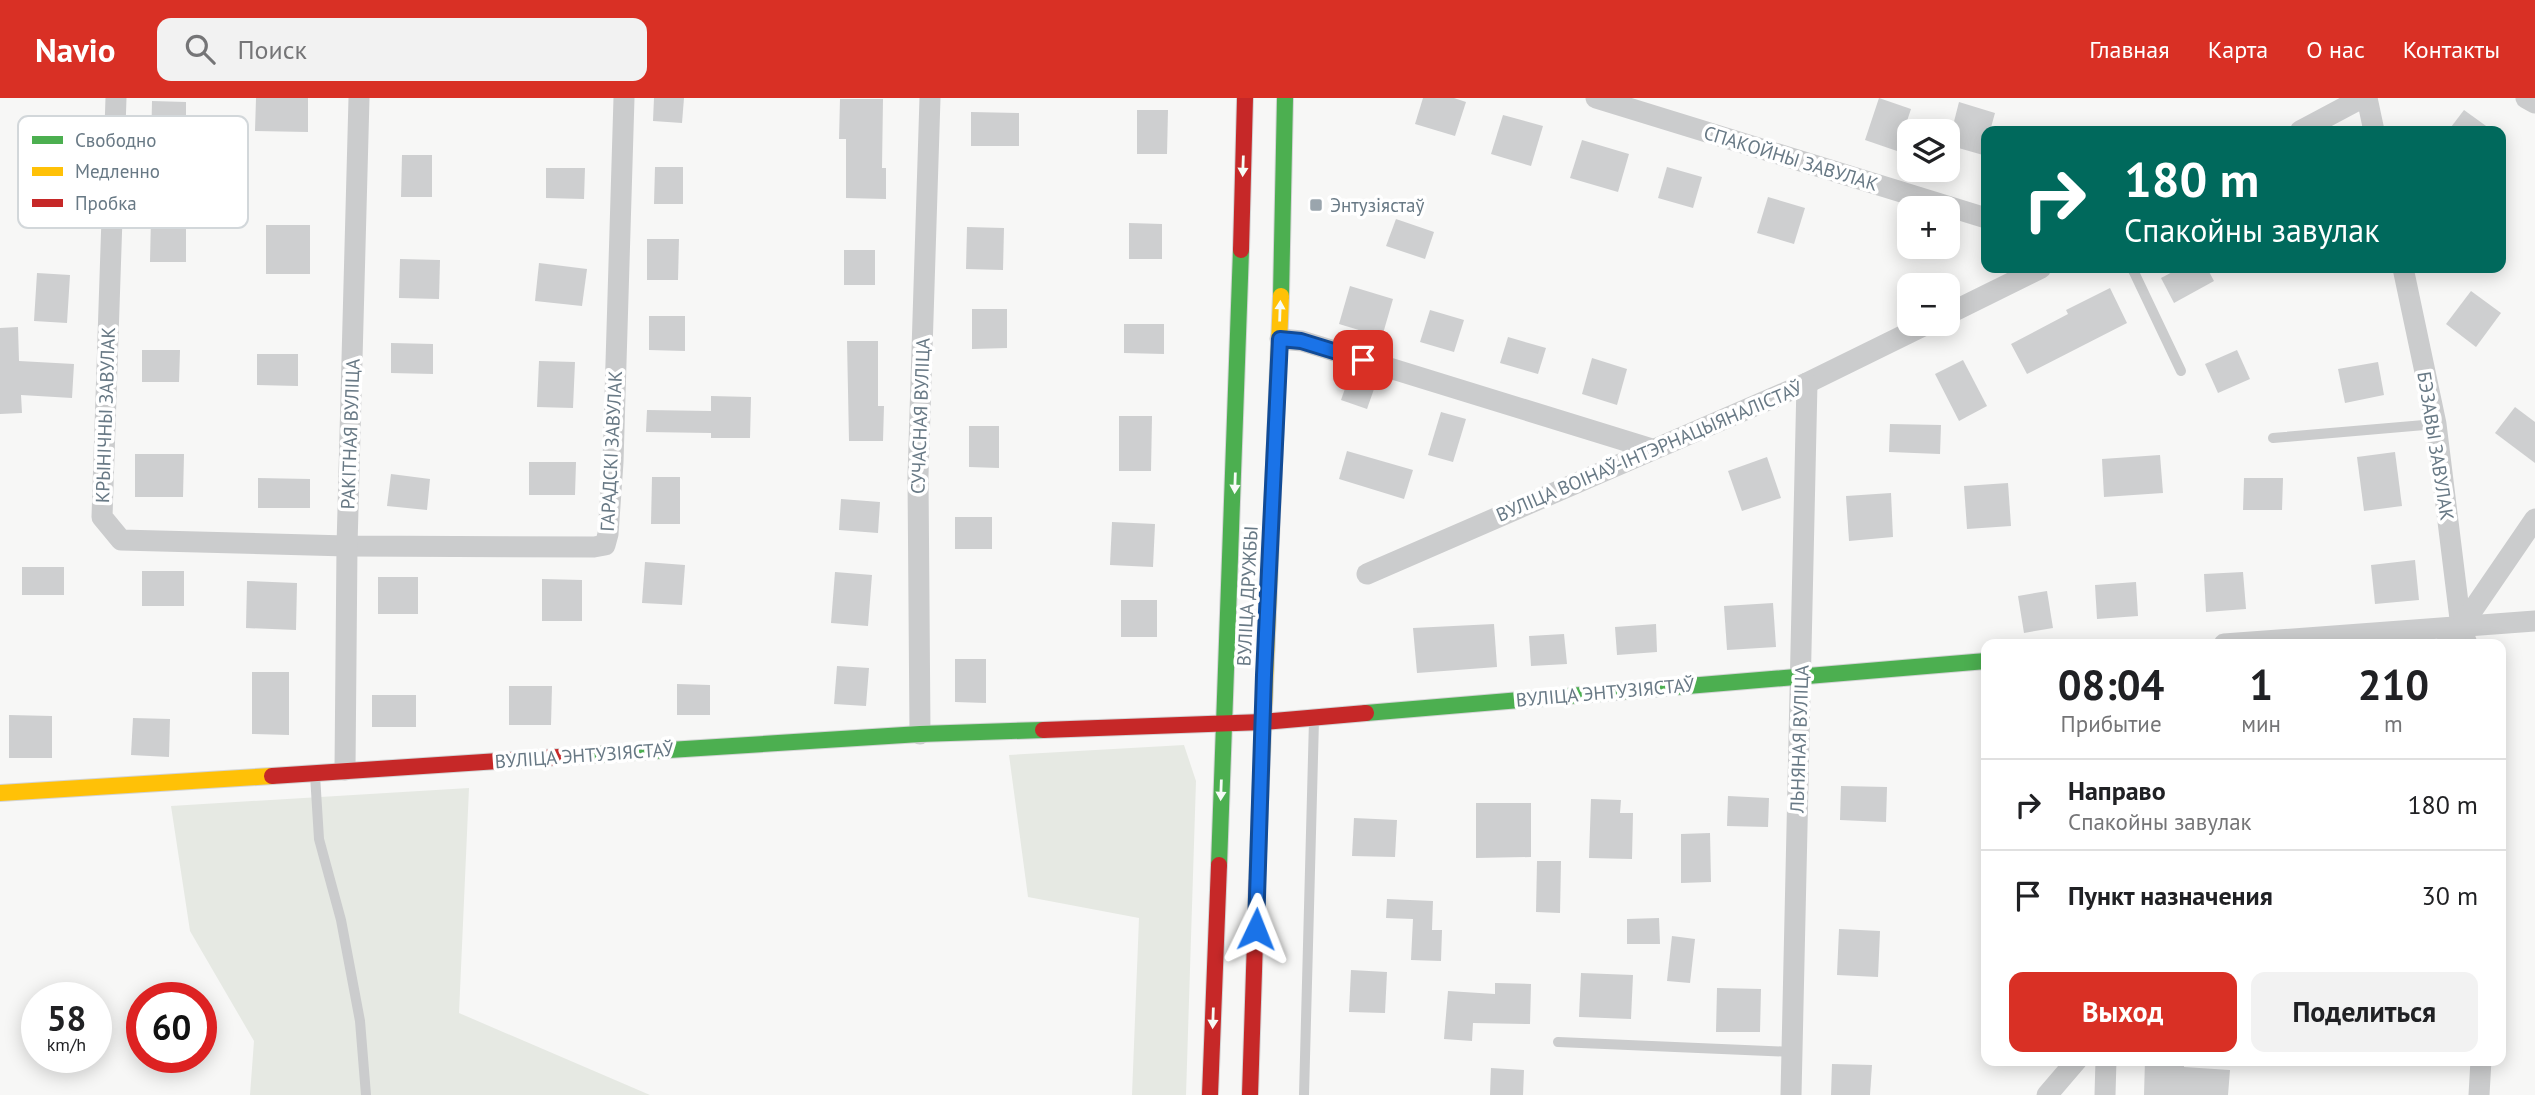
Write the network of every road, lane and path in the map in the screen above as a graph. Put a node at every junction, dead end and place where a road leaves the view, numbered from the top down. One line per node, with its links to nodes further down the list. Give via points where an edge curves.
1 (116, 98): 11 (street, КРЫНІЧНЫ ЗАВУЛАК)
2 (359, 98): 28 (street, РАКІТНАЯ ВУЛІЦА)
3 (624, 98): 28 (street, ГАРАДСКІ ЗАВУЛАК, via 613,462 604,545)
4 (930, 98): 38 (street, СУЧАСНАЯ ВУЛІЦА, via 918,476)
5 (1245, 98): 36 (street, ВУЛІЦА ДРУЖБЫ, one-way to 36)
6 (1285, 98): 21 (street, ВУЛІЦА ДРУЖБЫ, one-way to 6)
7 (1596, 98): 14 (street, СПАКОЙНЫ ЗАВУЛАК)
8 (2365, 98): 12 (street); 13 (street)
9 (2526, 98): 10 (street)
10 (2535, 103)
11 (115, 116)
12 (2310, 126)
13 (2373, 126)
14 (1981, 216)
15 (112, 228): 28 (street, КРЫНІЧНЫ ЗАВУЛАК, via 105,524 121,540)
16 (2031, 273): 19 (street)
17 (2134, 273): 22 (lane)
18 (2404, 273): 24 (street, БЭЗАВЫ ЗАВУЛАК)
19 (1960, 308)
20 (1903, 336): 23 (street, ВУЛІЦА ВОІНАЎ-ІНТЭРНАЦЫЯНАЛІСТАЎ)
21 (1280, 339): 26 (street, via 1301,341); 37 (street, ВУЛІЦА ДРУЖБЫ)
22 (2181, 371)
23 (1807, 383): 26 (street, ВУЛІЦА ВОІНАЎ-ІНТЭРНАЦЫЯНАЛІСТАЎ); 34 (street, ЛЬНЯНАЯ ВУЛІЦА)
24 (2436, 424): 25 (lane); 31 (street, БЭЗАВЫ ЗАВУЛАК)
25 (2273, 438)
26 (1652, 449): 29 (street, ВУЛІЦА ВОІНАЎ-ІНТЭРНАЦЫЯНАЛІСТАЎ)
27 (2535, 519): 31 (street)
28 (347, 546): 39 (street, РАКІТНАЯ ВУЛІЦА)
29 (1367, 574)
30 (2535, 621): 31 (street)
31 (2464, 635): 32 (street)
32 (2357, 639)
33 (1981, 662): 34 (street, ВУЛІЦА ЭНТУЗІЯСТАЎ)
34 (1801, 675): 35 (street, ВУЛІЦА ЭНТУЗІЯСТАЎ); 43 (street, ЛЬНЯНАЯ ВУЛІЦА)
35 (1314, 717): 37 (street, ВУЛІЦА ЭНТУЗІЯСТАЎ); 50 (lane)
36 (1223, 722): 37 (street, ВУЛІЦА ЭНТУЗІЯСТАЎ); 38 (street, ВУЛІЦА ЭНТУЗІЯСТАЎ); 48 (street, ВУЛІЦА ДРУЖБЫ, one-way to 48)
37 (1263, 722): 49 (street, ВУЛІЦА ДРУЖБЫ)
38 (920, 734): 39 (street, ВУЛІЦА ЭНТУЗІЯСТАЎ)
39 (345, 771): 40 (street, ВУЛІЦА ЭНТУЗІЯСТАЎ)
40 (314, 773): 41 (street, ВУЛІЦА ЭНТУЗІЯСТАЎ); 47 (lane, via 320,839 360,1021)
41 (0, 793)
42 (1558, 1042): 43 (lane)
43 (1793, 1052): 51 (street, ЛЬНЯНАЯ ВУЛІЦА)
44 (2072, 1066): 52 (street)
45 (2106, 1066): 53 (street)
46 (2481, 1066): 54 (street)
47 (366, 1095)
48 (1210, 1095)
49 (1250, 1095)
50 (1304, 1095)
51 (1791, 1095)
52 (2046, 1095)
53 (2105, 1095)
54 (2479, 1095)

